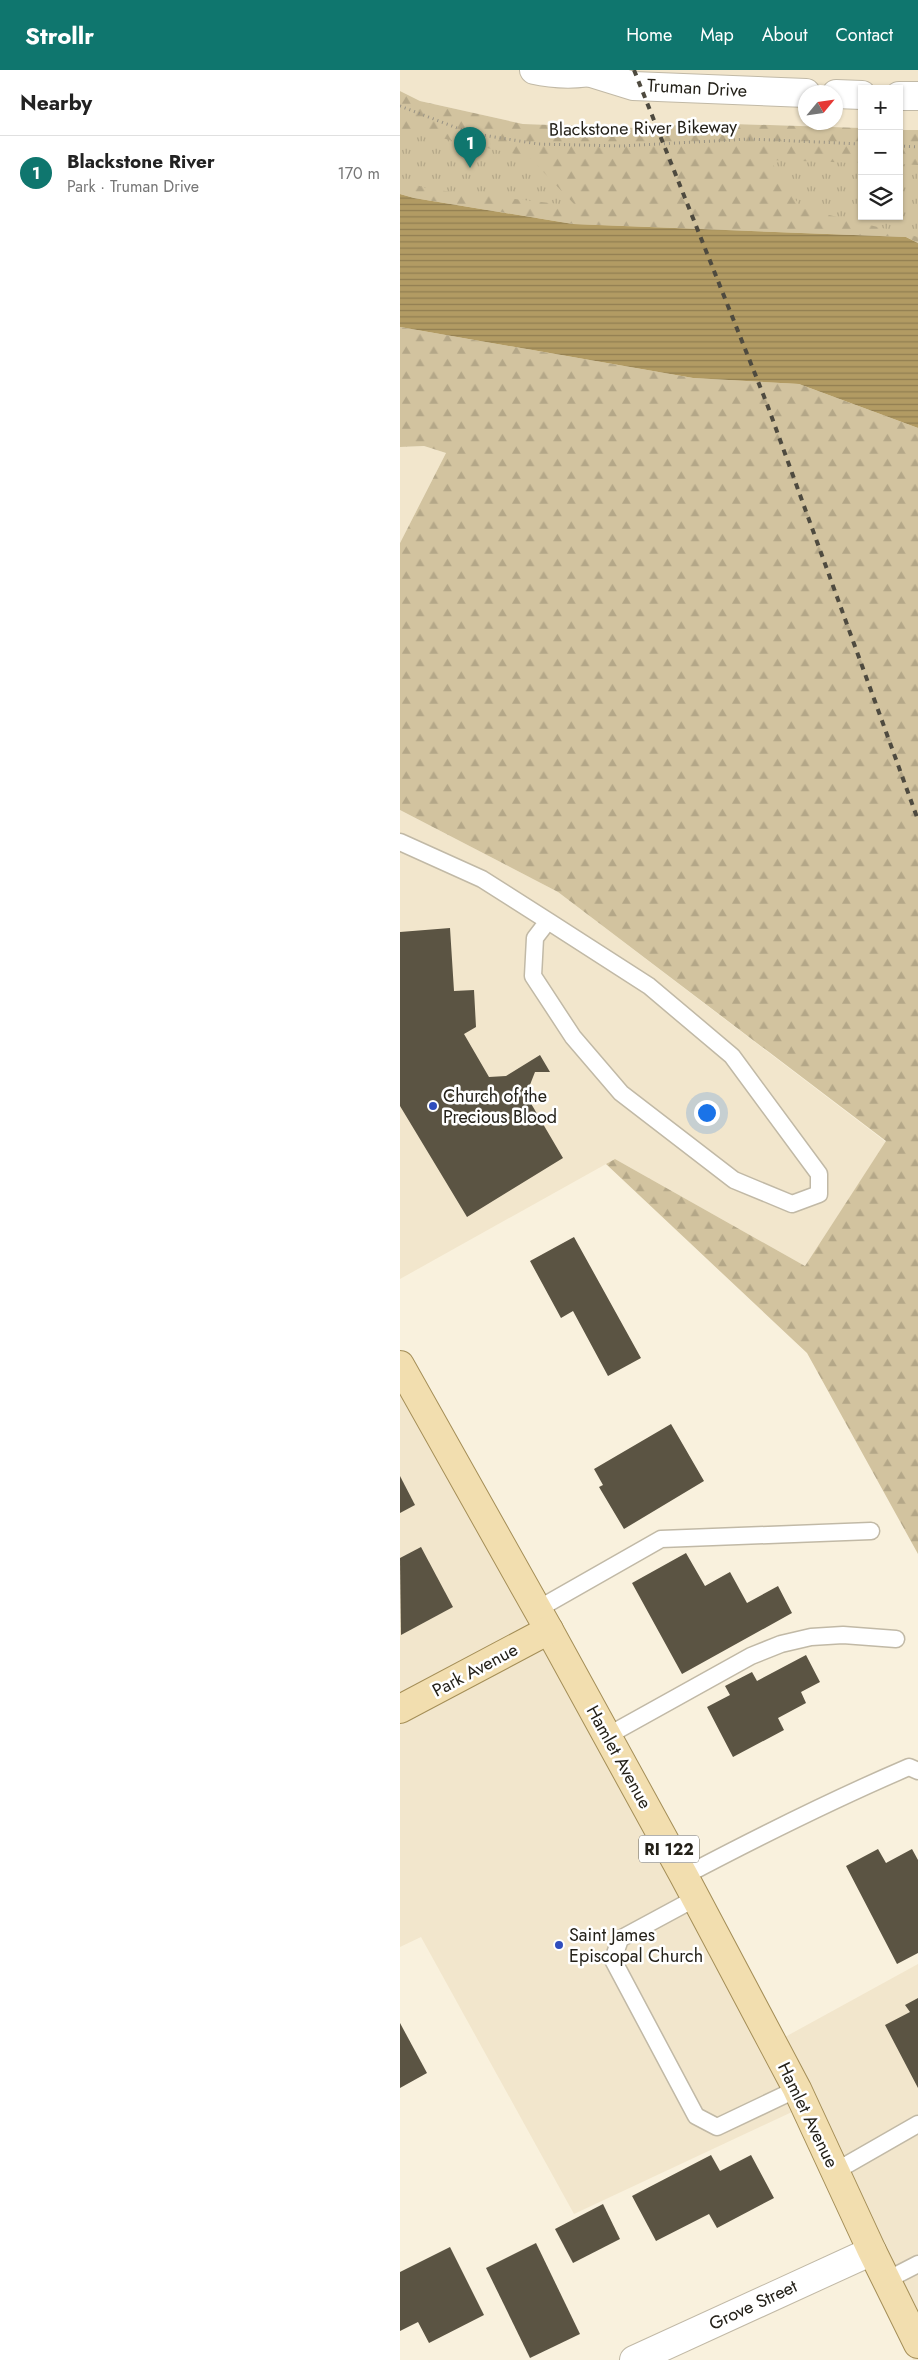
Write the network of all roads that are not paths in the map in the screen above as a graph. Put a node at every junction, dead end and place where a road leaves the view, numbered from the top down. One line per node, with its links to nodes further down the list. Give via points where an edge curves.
1 (534, 70): 2 (main road, Truman Drive)
2 (596, 71): 3 (main road, Truman Drive, via 633,86)
3 (798, 93)
4 (843, 94): 5 (main road)
5 (858, 95)
6 (903, 96): 7 (main road)
7 (918, 96)
8 (400, 842): 9 (lane, via 482,879)
9 (548, 921): 9 (lane, via 649,986 732,1056 819,1174 819,1194 792,1204 734,1180 621,1093 574,1037 534,976 535,938)
10 (400, 1365): 12 (main road, Hamlet Avenue / RI 122)
11 (871, 1531): 12 (lane, via 662,1539)
12 (544, 1620): 14 (main road, Park Avenue); 15 (main road, Hamlet Avenue / RI 122)
13 (896, 1639): 15 (lane, via 843,1635 811,1637 781,1644 751,1656)
14 (400, 1709)
15 (607, 1736): 17 (main road, Hamlet Avenue / RI 122)
16 (918, 1770): 17 (lane, via 910,1767 768,1832)
17 (690, 1887): 18 (main road, Hamlet Avenue / RI 122); 18 (lane, via 620,1939 613,1960 696,2116 717,2127)
18 (797, 2089): 20 (main road, Hamlet Avenue / RI 122)
19 (918, 2124): 20 (lane)
20 (836, 2171): 21 (main road, Hamlet Avenue / RI 122)
21 (872, 2251): 23 (main road, Hamlet Avenue / RI 122); 25 (main road, Grove Street)
22 (918, 2264): 23 (lane)
23 (887, 2280): 24 (main road, Hamlet Avenue / RI 122)
24 (918, 2344)
25 (634, 2360)

